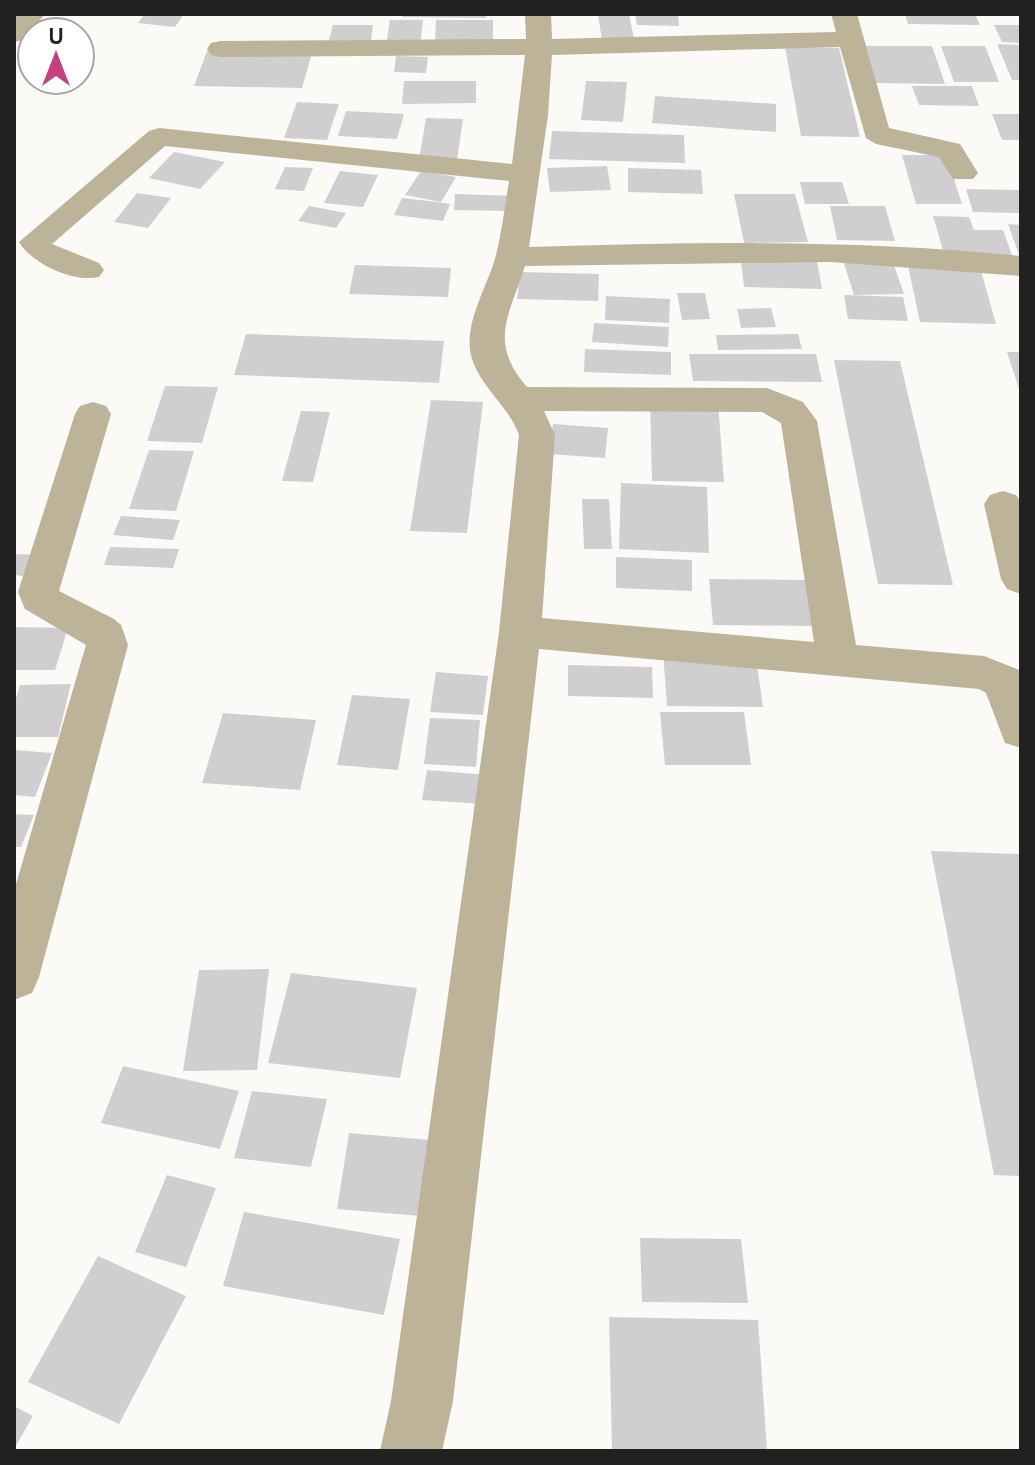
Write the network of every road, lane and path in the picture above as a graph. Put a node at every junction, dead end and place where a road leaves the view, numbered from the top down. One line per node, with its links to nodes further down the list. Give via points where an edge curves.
1 (32, 14): 4 (street)
2 (847, 26): 3 (street); 6 (street, via 876,132 950,150)
3 (539, 31): 5 (street); 7 (street)
4 (14, 34)
5 (220, 49)
6 (963, 173)
7 (526, 174): 8 (street); 10 (street, via 159,137 35,242 40,250)
8 (511, 257): 9 (street, via 808,250); 11 (street, via 487,354 497,376)
9 (1021, 266)
10 (88, 270)
11 (520, 399): 15 (street, via 537,435); 16 (street, via 767,400 790,410 799,421)
12 (93, 414): 19 (street, via 38,592 46,603 99,630 107,645)
13 (1003, 504): 14 (street)
14 (1021, 579)
15 (520, 632): 16 (street); 20 (street, via 424,1386)
16 (837, 658): 17 (street, via 984,673)
17 (1013, 682): 18 (street)
18 (1021, 730)
19 (14, 977)
20 (411, 1451)

